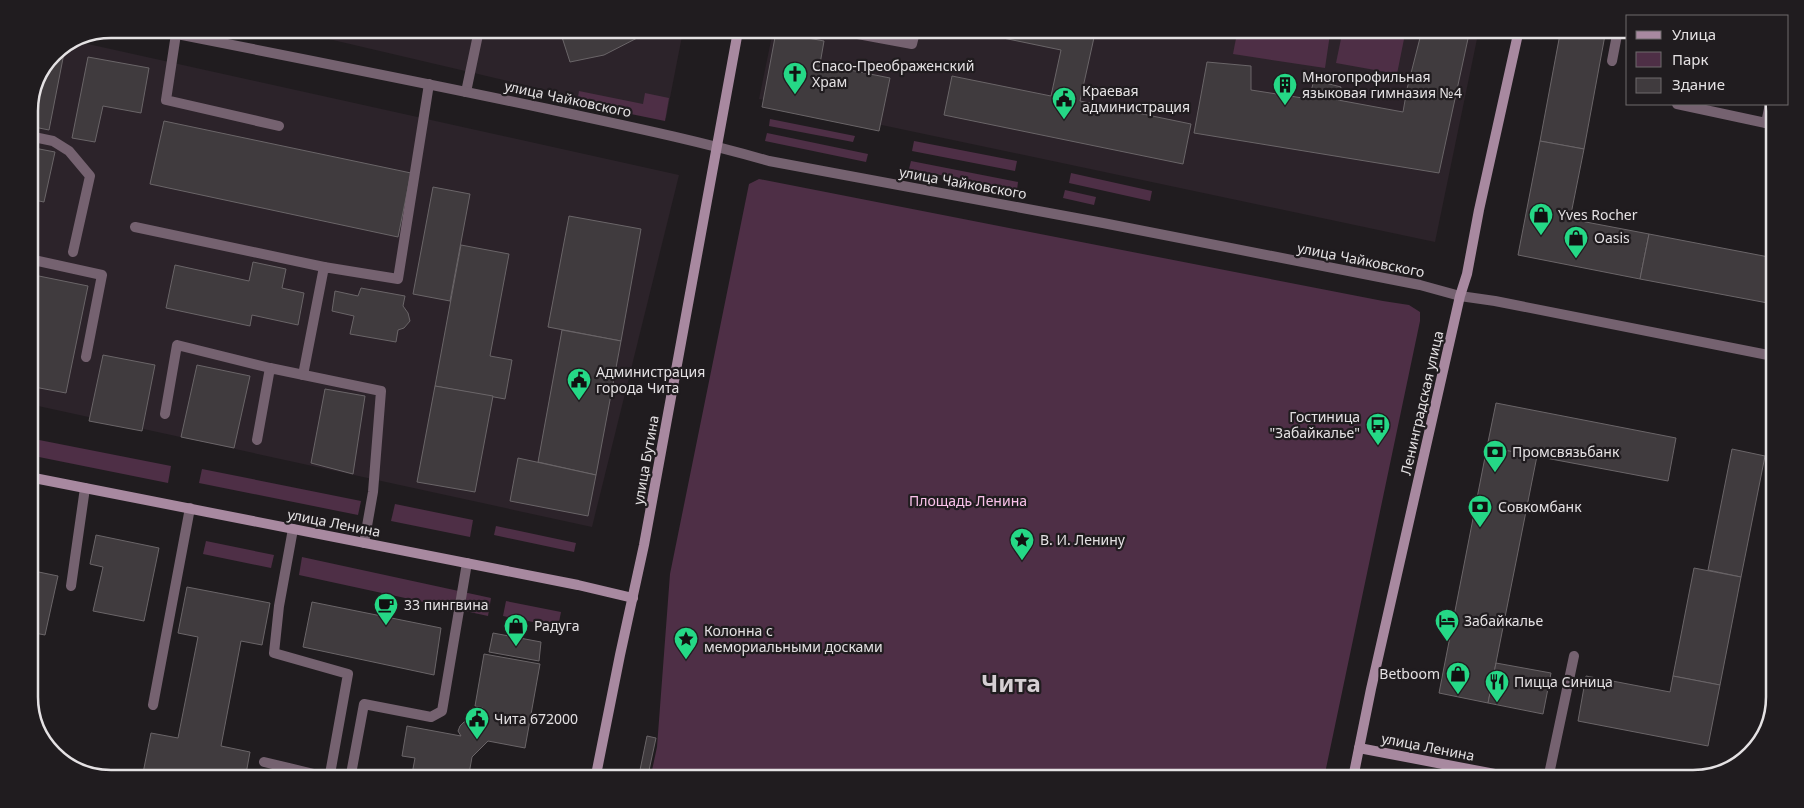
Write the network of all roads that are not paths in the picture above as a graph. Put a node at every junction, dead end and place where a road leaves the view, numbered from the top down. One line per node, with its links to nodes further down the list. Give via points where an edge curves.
1 (175, 38): 14 (street, via 166,100)
2 (196, 38): 10 (street, улица Чайковского)
3 (477, 38): 11 (street)
4 (737, 38): 16 (main road, улица Бутина)
5 (880, 38): 6 (street, via 912,44)
6 (914, 38)
7 (1517, 38): 21 (main road, Ленинградская улица)
8 (1616, 38): 9 (street)
9 (1612, 61)
10 (430, 84): 11 (street, улица Чайковского); 20 (street, via 398,279)
11 (466, 92): 16 (street, улица Чайковского)
12 (1698, 106): 13 (street)
13 (1766, 123)
14 (279, 126)
15 (38, 138): 18 (street, via 54,141 69,150 90,176)
16 (717, 146): 21 (street, улица Чайковского, via 769,161 1103,223 1420,285); 35 (main road, улица Бутина)
17 (135, 227): 20 (street)
18 (73, 252)
19 (38, 260): 23 (street, via 102,275)
20 (324, 266): 25 (street)
21 (1460, 296): 22 (street, улица Чайковского); 38 (main road, Ленинградская улица)
22 (1766, 355)
23 (86, 357)
24 (270, 368): 25 (street); 26 (street, via 177,346); 27 (street)
25 (303, 375): 32 (street, via 381,391 373,492)
26 (164, 414)
27 (257, 440)
28 (38, 479): 29 (main road, улица Ленина)
29 (85, 488): 30 (main road, улица Ленина); 34 (street)
30 (190, 508): 31 (main road, улица Ленина); 37 (street)
31 (293, 529): 32 (main road, улица Ленина); 41 (street, via 274,653 348,674)
32 (364, 543): 33 (main road, улица Ленина)
33 (467, 563): 35 (main road, улица Ленина); 42 (street, via 442,711 431,717 364,704)
34 (71, 586)
35 (633, 598): 43 (main road, улица Бутина)
36 (1574, 656): 46 (street)
37 (153, 705)
38 (1359, 748): 44 (main road, Ленинградская улица); 45 (main road, улица Ленина)
39 (264, 762): 40 (street)
40 (297, 770)
41 (331, 770)
42 (352, 770)
43 (597, 770)
44 (1355, 770)
45 (1474, 770)
46 (1550, 770)

